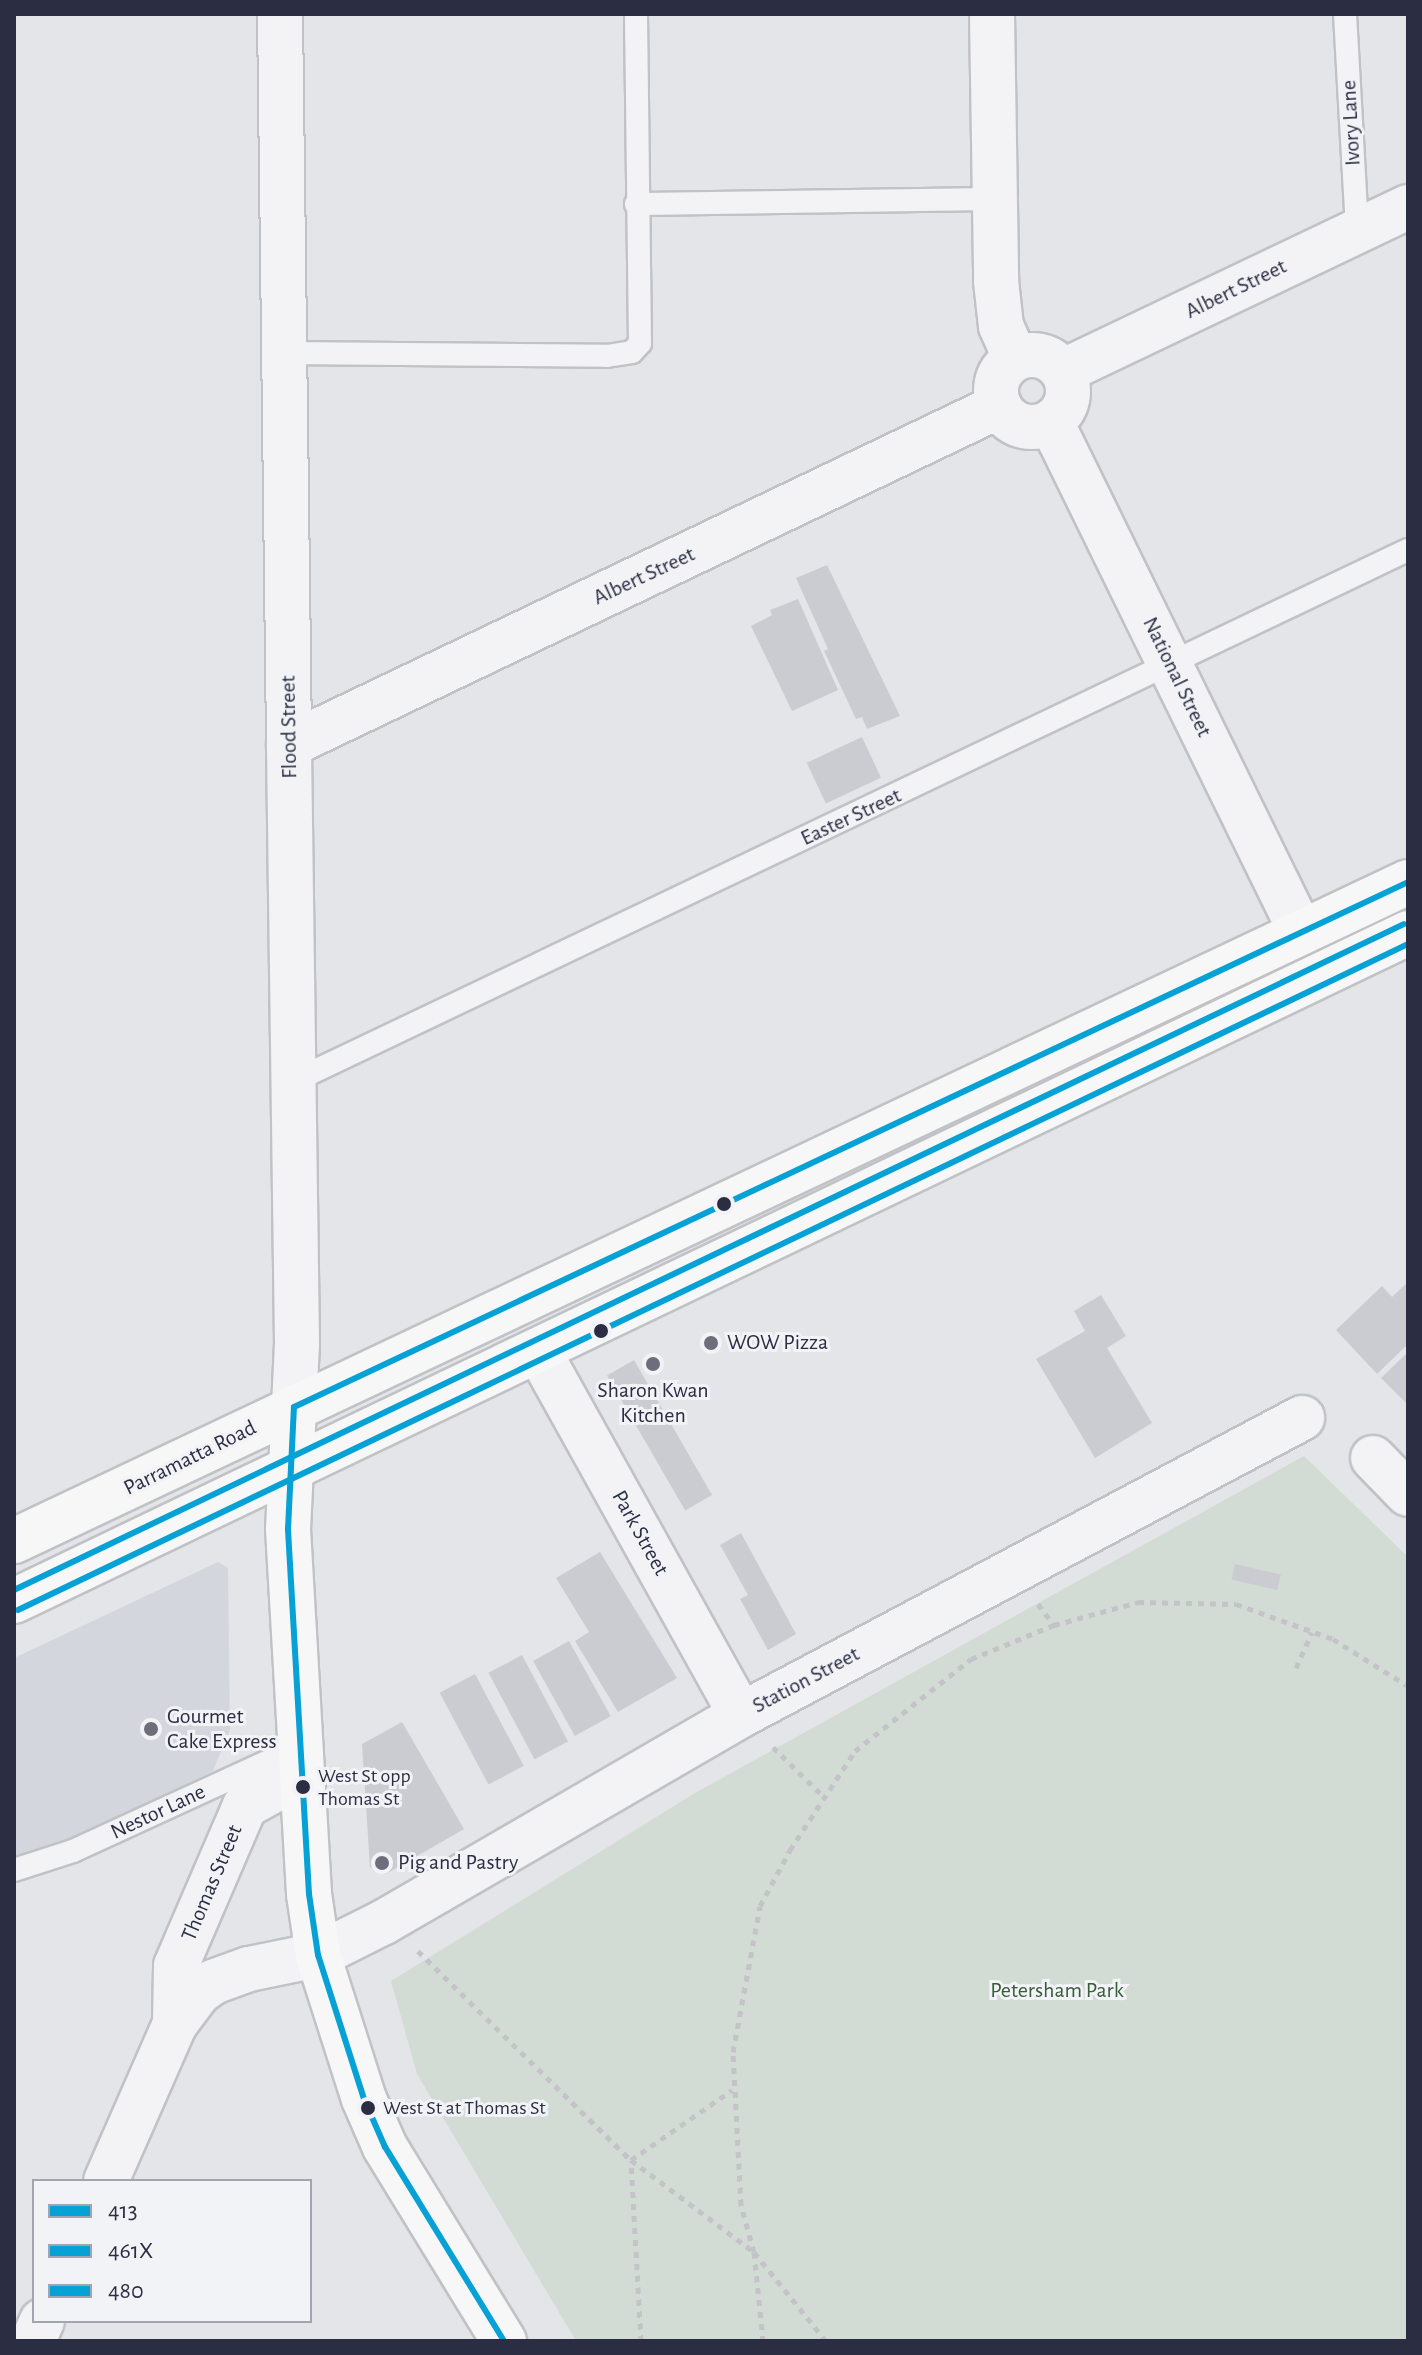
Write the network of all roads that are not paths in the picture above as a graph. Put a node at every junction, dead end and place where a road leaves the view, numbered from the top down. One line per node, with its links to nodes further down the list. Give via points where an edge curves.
1 (280, 14): 9 (street, Flood Street)
2 (636, 14): 6 (lane)
3 (992, 14): 5 (street)
4 (1345, 14): 8 (lane, Ivory Lane)
5 (996, 199): 6 (lane); 10 (street, via 1001,326)
6 (636, 204): 9 (lane, via 640,343 632,352)
7 (1408, 207): 8 (street, Albert Street)
8 (1357, 231): 11 (street, Albert Street)
9 (284, 353): 16 (street, Flood Street)
10 (1015, 358): 11 (street, via 1042,355); 12 (street, via 997,378)
11 (1064, 371): 13 (street, via 1069,393)
12 (999, 406): 13 (street, via 1027,427); 16 (street, Albert Street)
13 (1051, 422): 15 (street, National Street)
14 (1408, 550): 15 (lane, Easter Street)
15 (1172, 665): 18 (street, National Street); 20 (lane, Easter Street)
16 (289, 745): 20 (street, Flood Street)
17 (1408, 882): 18 (main road, Parramatta Road)
18 (1301, 932): 23 (main road, Parramatta Road)
19 (1408, 933): 21 (main road, Parramatta Road)
20 (294, 1081): 23 (street, Flood Street)
21 (539, 1352): 23 (main road, Parramatta Road); 28 (street, Park Street)
22 (1302, 1418): 28 (street, Station Street)
23 (293, 1438): 26 (main road, Parramatta Road); 27 (main road, Parramatta Road); 29 (main road, via 288,1529)
24 (1373, 1458): 25 (street)
25 (1408, 1494)
26 (14, 1541)
27 (14, 1601)
28 (741, 1715): 31 (street, Station Street)
29 (300, 1761): 30 (lane, Nestor Lane); 31 (main road); 32 (street, Thomas Street, via 245,1806 176,1966)
30 (14, 1870)
31 (318, 1955): 32 (street, Thomas Street, via 213,1982); 34 (main road, via 364,2099 385,2147)
32 (175, 2024): 33 (street, Thomas Street)
33 (107, 2179)
34 (504, 2341)

